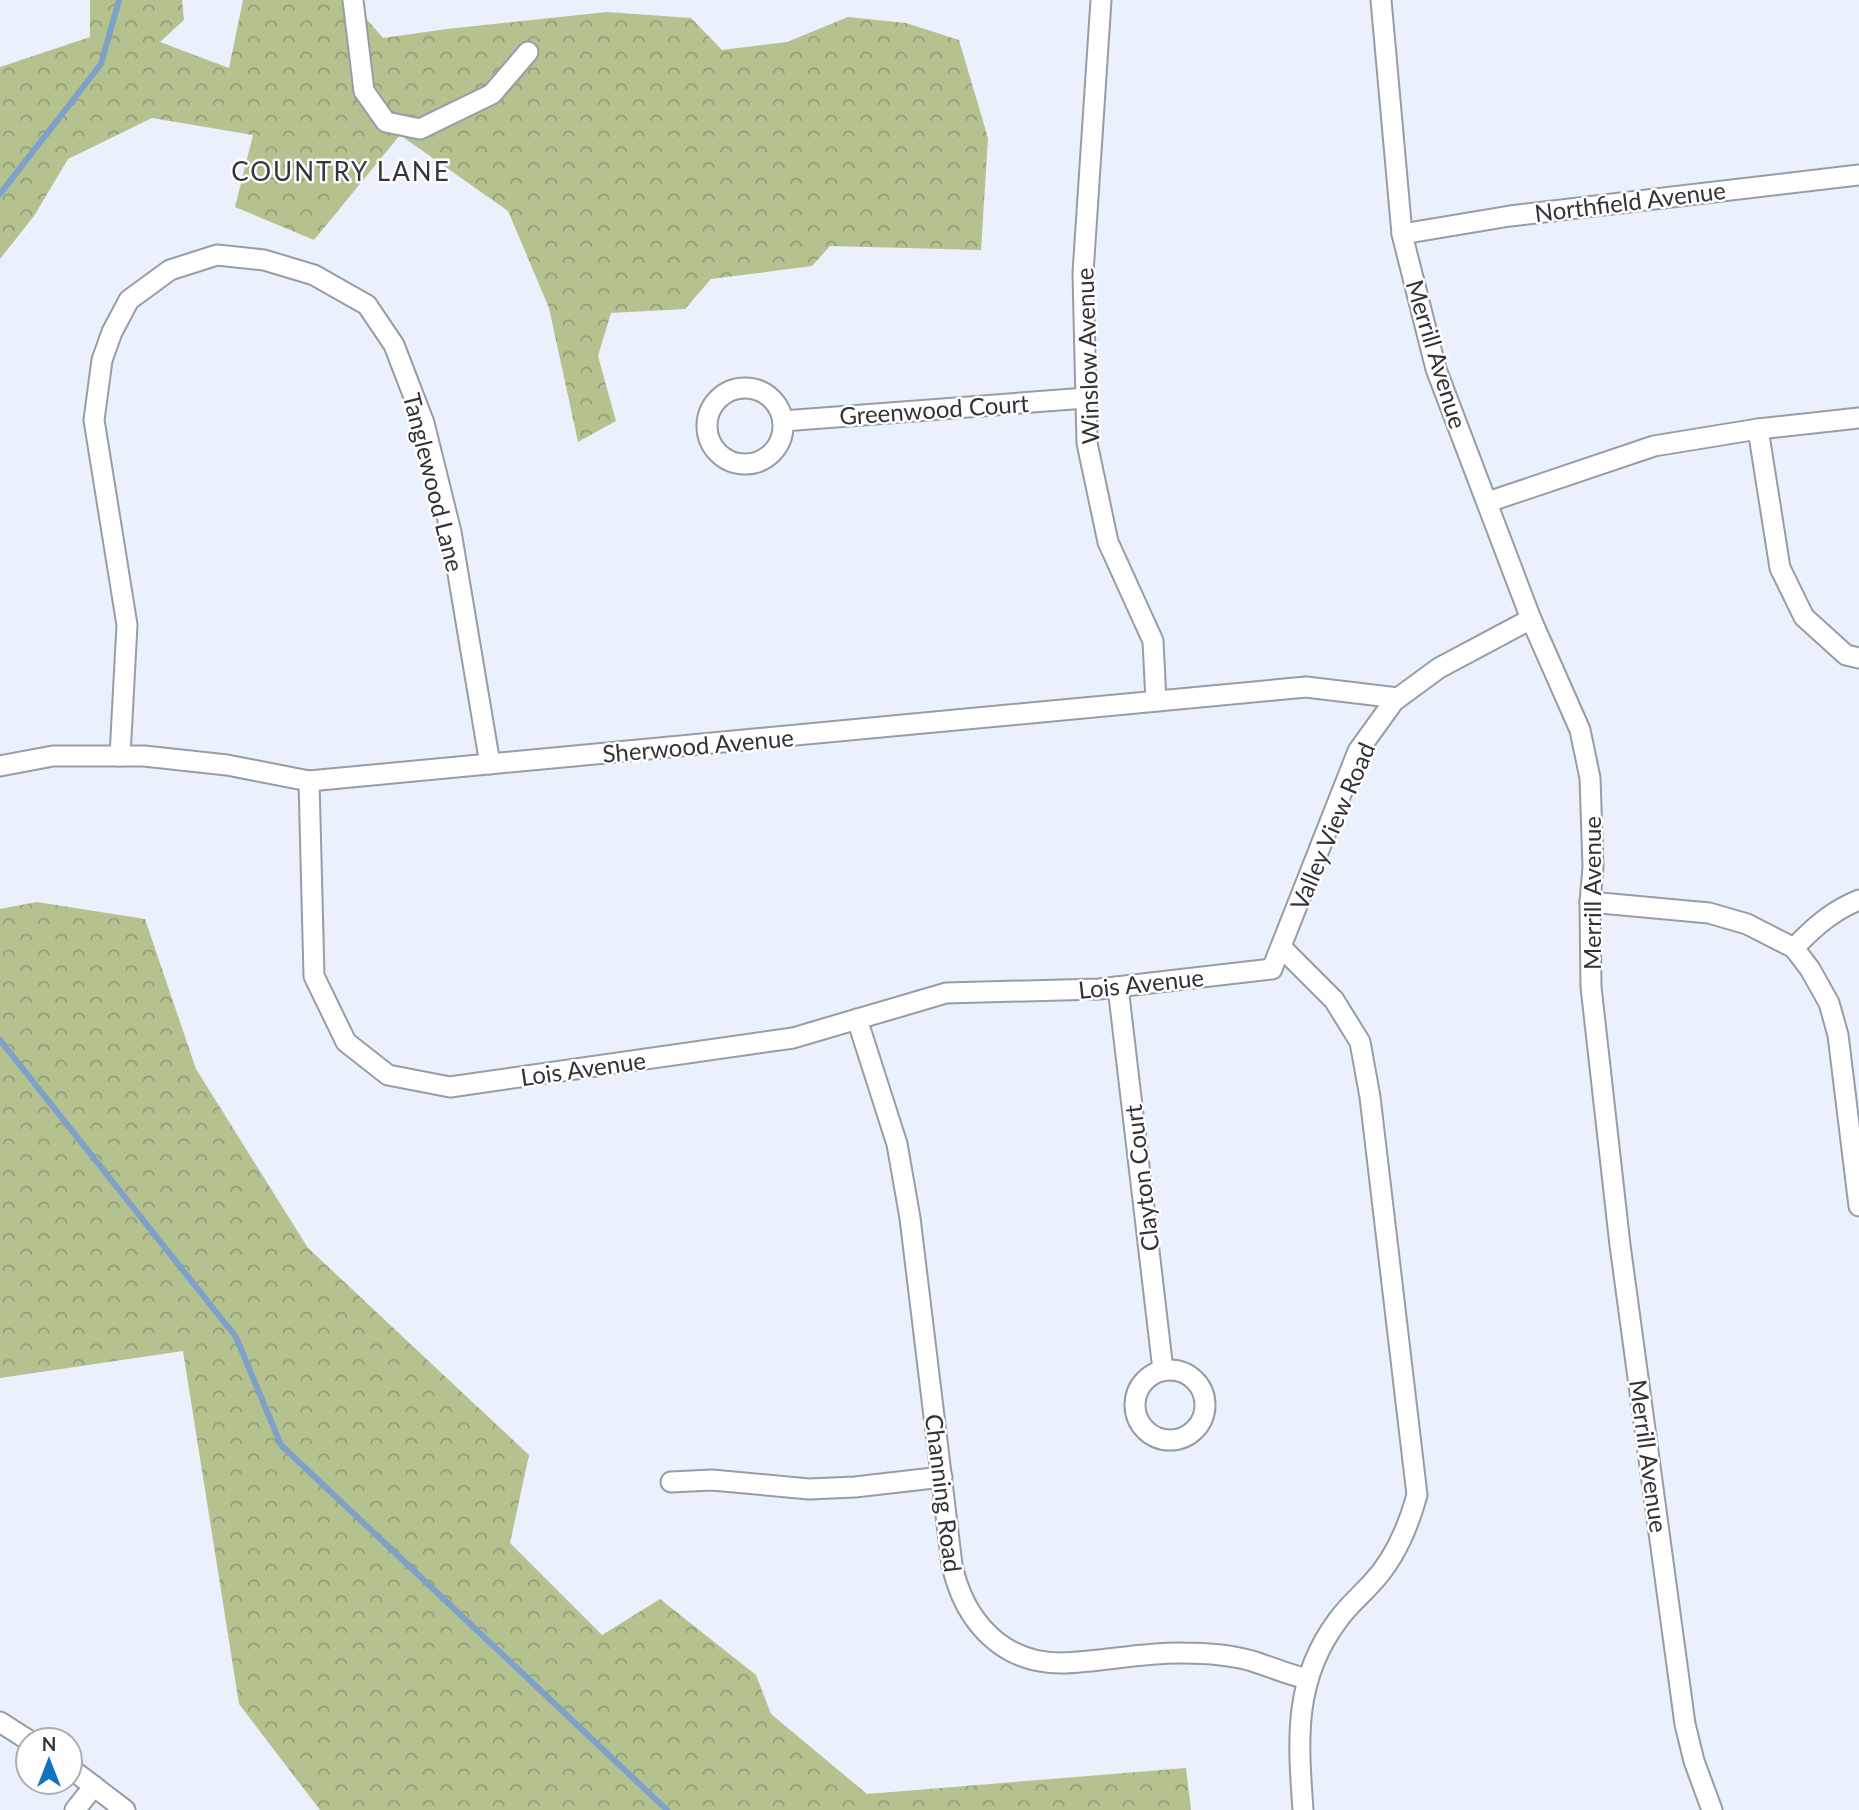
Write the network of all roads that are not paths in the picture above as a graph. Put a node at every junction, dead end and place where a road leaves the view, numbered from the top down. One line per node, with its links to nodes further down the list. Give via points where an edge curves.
1 (354, 0): 4 (street, via 364,91 386,122 420,129 492,94)
2 (1101, 0): 7 (street, Winslow Avenue, via 1083,273)
3 (1381, 0): 6 (street, Merrill Avenue)
4 (528, 52)
5 (1859, 175): 6 (street, Northfield Avenue, via 1537,212)
6 (1402, 234): 11 (street, Merrill Avenue, via 1436,369)
7 (1086, 398): 9 (street, Greenwood Court); 15 (street, Winslow Avenue, via 1087,443 1108,542 1153,641)
8 (1859, 418): 10 (street)
9 (782, 421)
10 (1758, 429): 11 (street, via 1654,446); 13 (street, via 1780,568 1804,617 1846,655)
11 (1488, 502): 12 (street, Merrill Avenue)
12 (1531, 619): 14 (street, Valley View Road, via 1439,668); 21 (street, Merrill Avenue, via 1580,730 1590,778)
13 (1859, 658)
14 (1398, 698): 15 (street, Sherwood Avenue, via 1306,687); 22 (street, Valley View Road, via 1358,751)
15 (1156, 701): 17 (street, Sherwood Avenue)
16 (120, 756): 17 (street, Tanglewood Lane, via 127,625 94,420 102,360 130,300 170,270 217,255 264,260 314,275 367,305 394,345 424,422 451,532); 18 (street, Sherwood Avenue, via 53,756); 19 (street, Sherwood Avenue, via 227,765)
17 (490, 764): 19 (street, Sherwood Avenue)
18 (0, 766)
19 (309, 781): 25 (street, Lois Avenue, via 314,976 346,1042 388,1075 450,1087 793,1038)
20 (1859, 900): 23 (street, via 1842,906)
21 (1590, 902): 23 (street, via 1709,913); 36 (street, Merrill Avenue, via 1591,987 1620,1245 1685,1724)
22 (1281, 947): 24 (street, Lois Avenue, via 1272,969); 30 (street, via 1334,1000 1360,1042 1418,1494 1395,1552 1337,1621)
23 (1794, 948): 26 (street, via 1829,1003 1838,1035)
24 (1118, 987): 25 (street, Lois Avenue, via 946,993); 27 (street, Clayton Court)
25 (858, 1019): 28 (street, Channing Road, via 899,1156)
26 (1859, 1206)
27 (1163, 1370)
28 (942, 1477): 29 (street, via 809,1489 712,1480); 30 (street, Channing Road, via 957,1587 979,1627 996,1642 1037,1660 1060,1663 1182,1653 1250,1661)
29 (671, 1482)
30 (1308, 1679): 35 (street, via 1298,1744)
31 (84, 1778): 32 (street)
32 (94, 1786): 33 (street); 34 (street)
33 (75, 1810)
34 (125, 1810)
35 (1303, 1810)
36 (1712, 1810)

